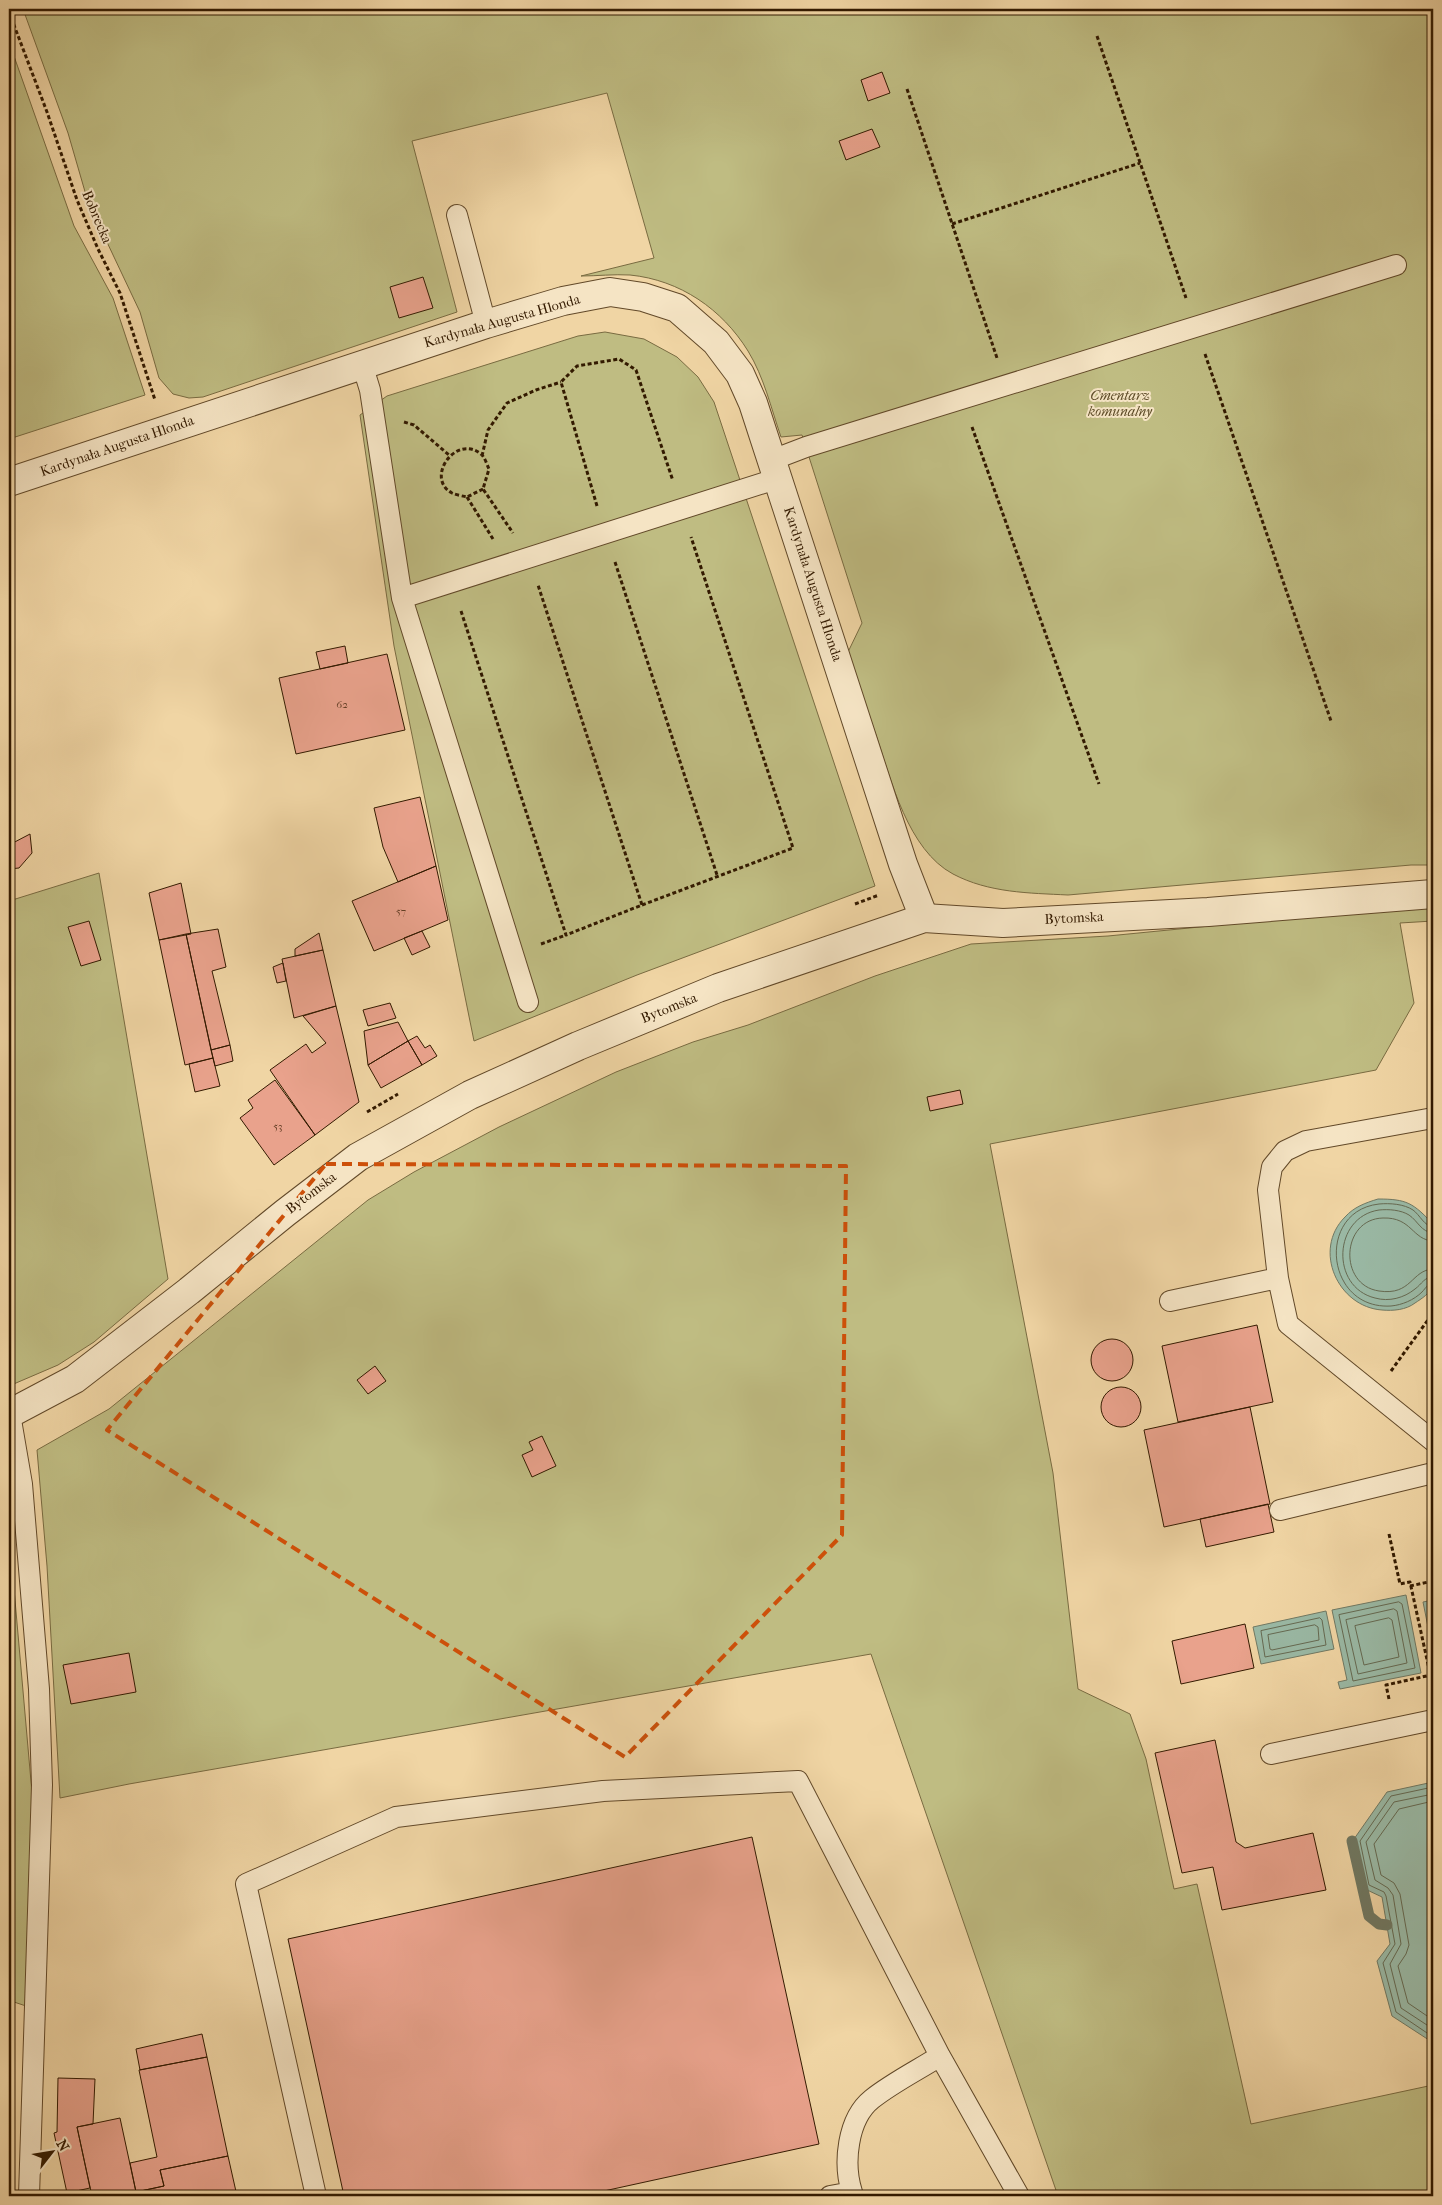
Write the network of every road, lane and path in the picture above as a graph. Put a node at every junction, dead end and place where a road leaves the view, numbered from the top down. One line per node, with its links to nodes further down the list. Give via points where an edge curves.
1 (9, 12): 15 (path, Bobrecka, via 77,200 120,293)
2 (1097, 36): 4 (path)
3 (907, 89): 6 (path)
4 (1140, 163): 6 (path); 9 (path)
5 (457, 215): 8 (lane)
6 (952, 224): 12 (path)
7 (1396, 265): 9 (lane)
8 (486, 324): 10 (street, Kardynała Augusta Hlonda); 18 (street, Kardynała Augusta Hlonda, via 563,301 610,292 643,297 677,308 716,342 740,374)
9 (1196, 327): 12 (lane); 28 (path)
10 (362, 364): 15 (street, Kardynała Augusta Hlonda); 27 (lane, via 370,390)
11 (562, 382): 17 (path, via 507,403 488,430); 22 (path, via 577,366 595,362 619,359 636,370); 23 (path)
12 (1006, 385): 13 (lane)
13 (962, 399): 18 (lane); 29 (path)
14 (414, 425): 16 (path)
15 (165, 429): 19 (street, Kardynała Augusta Hlonda)
16 (449, 455): 17 (path, via 470,450); 21 (path, via 443,464 442,481 451,492)
17 (482, 456): 20 (path, via 489,469)
18 (775, 469): 22 (lane); 33 (street, Kardynała Augusta Hlonda, via 903,864)
19 (9, 482)
20 (484, 489): 21 (path); 24 (path)
21 (467, 497): 25 (path)
22 (681, 508): 23 (lane); 30 (path, via 793,848)
23 (605, 532): 24 (lane); 30 (path)
24 (529, 557): 25 (lane); 32 (path)
25 (508, 564): 26 (lane)
26 (452, 581): 27 (lane); 32 (path, via 566,935)
27 (402, 598): 34 (lane)
28 (1331, 721)
29 (1099, 784)
30 (717, 875): 32 (path)
31 (1433, 894): 33 (street, Bytomska, via 1208,912 1003,923)
32 (642, 905)
33 (924, 918): 40 (street, Bytomska, via 718,988 470,1095 358,1157 76,1379)
34 (528, 1002)
35 (1433, 1118): 36 (lane, via 1306,1141 1285,1151 1272,1167 1268,1190)
36 (1278, 1278): 37 (lane); 41 (lane, via 1288,1324)
37 (1170, 1301)
38 (1433, 1313): 39 (path)
39 (1387, 1377)
40 (9, 1414): 54 (lane, via 22,1484 39,1689 42,1785)
41 (1433, 1441)
42 (1433, 1473): 43 (lane)
43 (1280, 1510)
44 (1389, 1534): 46 (path, via 1400,1584 1410,1582)
45 (1433, 1581): 46 (path)
46 (1410, 1586): 47 (path)
47 (1431, 1675): 48 (path); 49 (path, via 1386,1685)
48 (1433, 1687)
49 (1388, 1696)
50 (1433, 1720): 51 (lane)
51 (1271, 1754)
52 (940, 2056): 53 (lane, via 871,2100 860,2112 846,2160); 55 (lane, via 798,1781 603,1791 396,1817 246,1884); 57 (lane)
53 (853, 2194): 56 (lane)
54 (29, 2196)
55 (316, 2196)
56 (830, 2196)
57 (1020, 2196)

